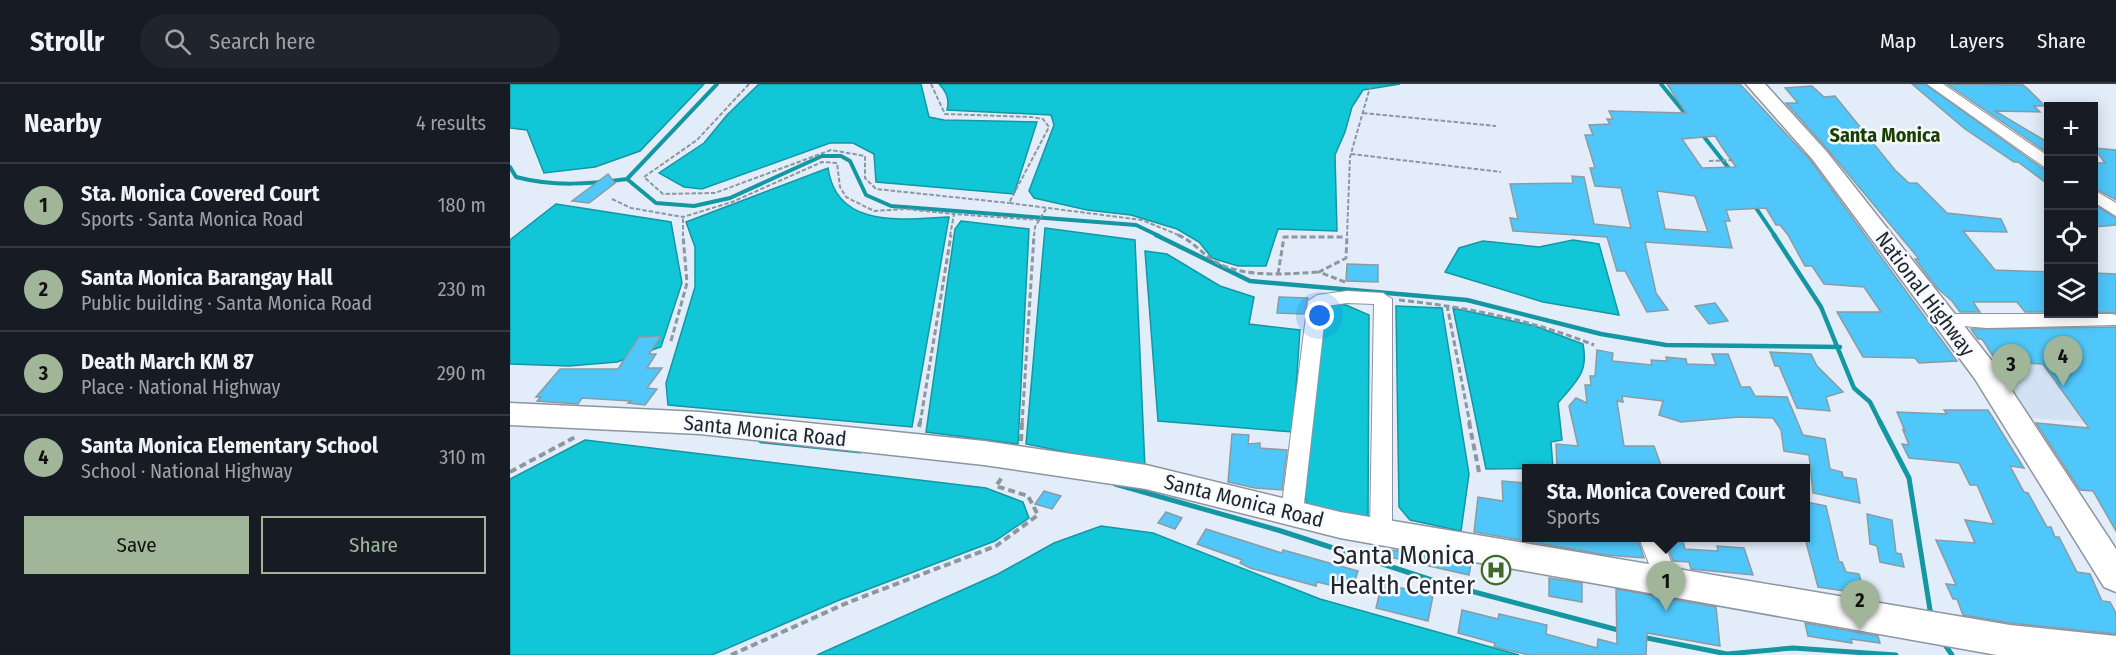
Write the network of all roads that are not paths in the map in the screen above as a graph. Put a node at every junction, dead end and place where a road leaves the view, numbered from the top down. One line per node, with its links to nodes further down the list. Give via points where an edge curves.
1 (1755, 84): 6 (street, National Highway, via 1820,156)
2 (1934, 84): 3 (street)
3 (2044, 161)
4 (2098, 198): 5 (street)
5 (2116, 211)
6 (1946, 320): 7 (street); 12 (street, National Highway, via 1985,372)
7 (2112, 320)
8 (510, 414): 9 (street, Santa Monica Road, via 700,423 916,446 1010,468 1146,477)
9 (1292, 512): 10 (street, Santa Monica Road); 10 (street, via 1317,301 1347,297 1383,299)
10 (1381, 532): 13 (street, Santa Monica Road)
11 (1653, 542): 13 (street)
12 (2116, 577)
13 (1665, 580): 14 (street, Santa Monica Road, via 1936,627)
14 (2116, 653)

